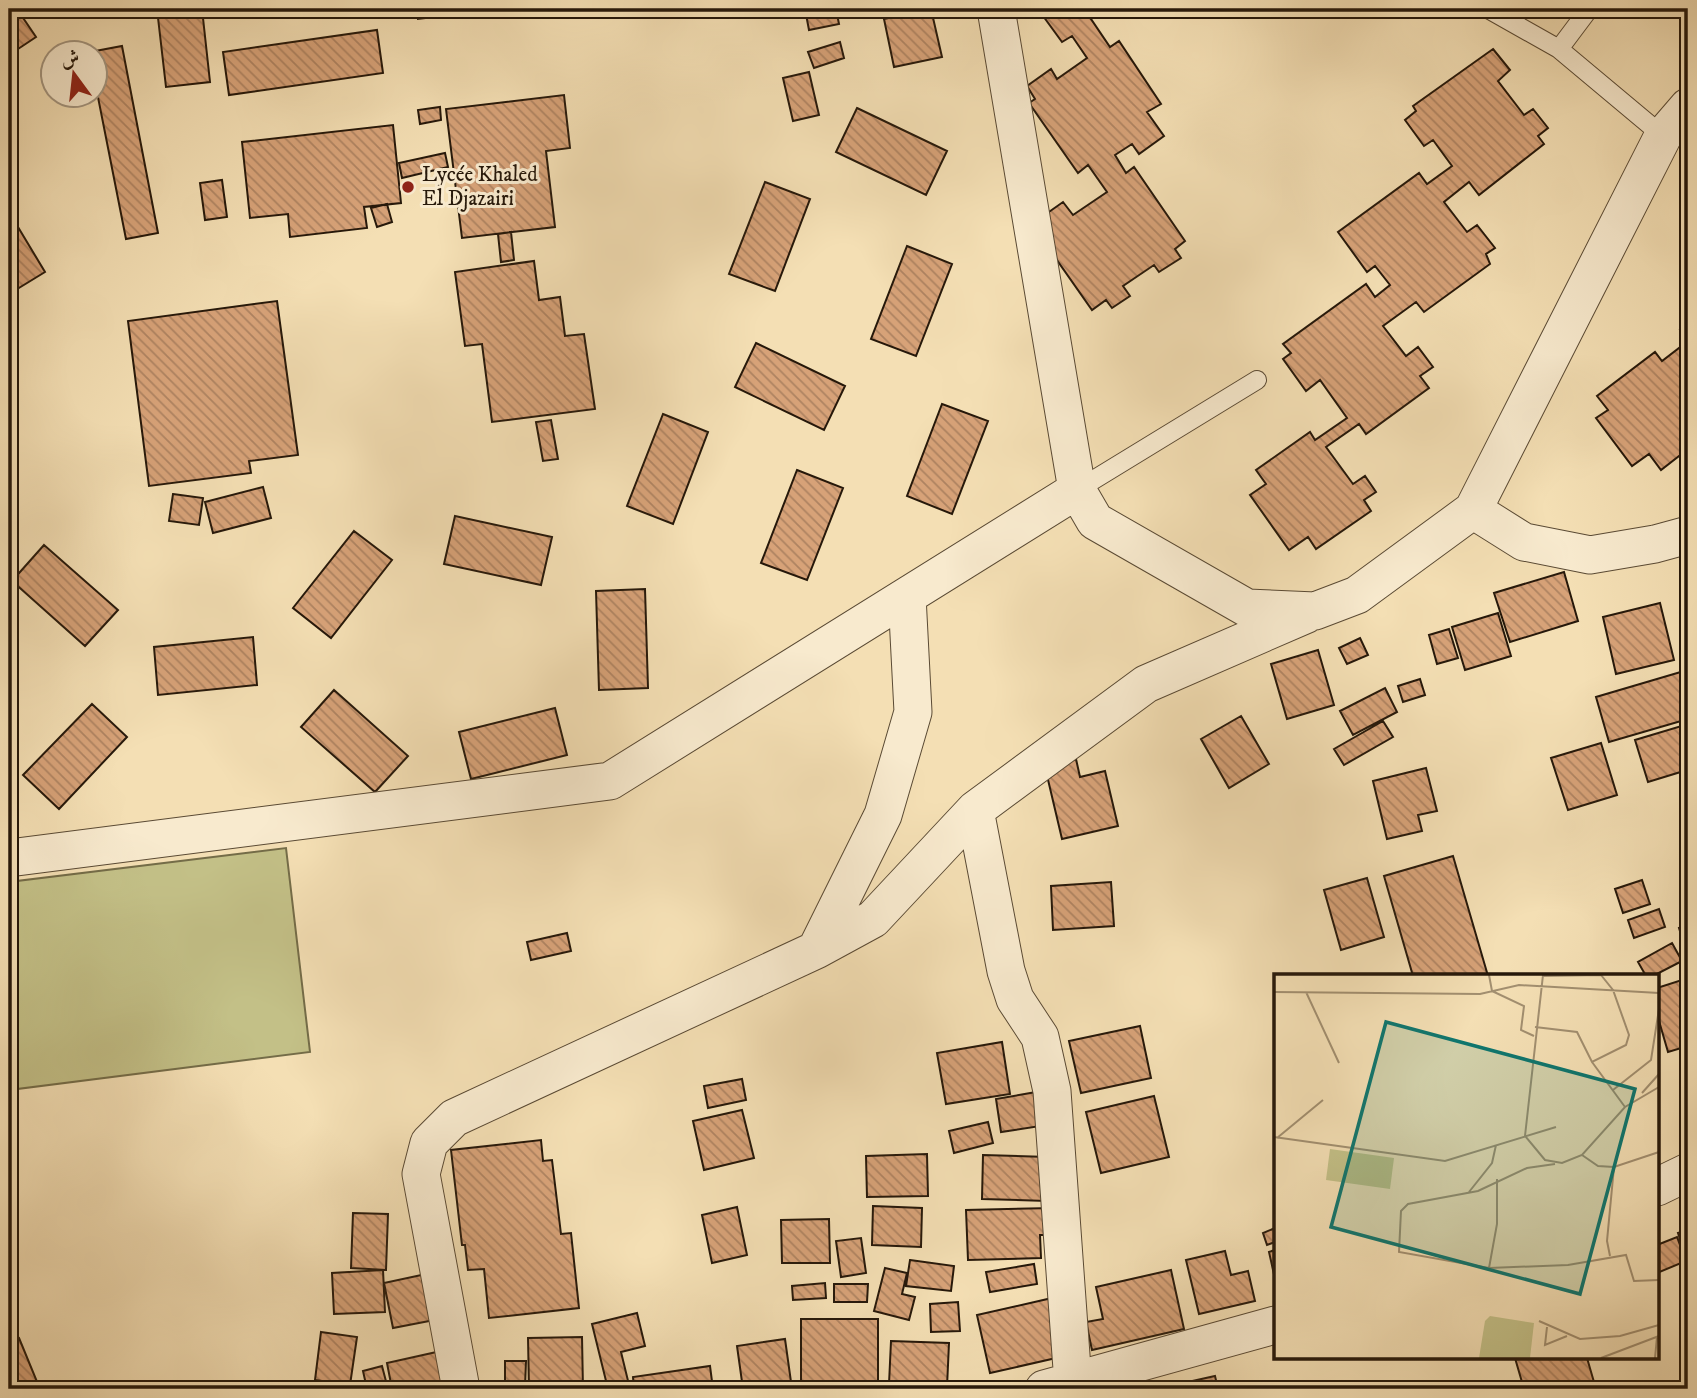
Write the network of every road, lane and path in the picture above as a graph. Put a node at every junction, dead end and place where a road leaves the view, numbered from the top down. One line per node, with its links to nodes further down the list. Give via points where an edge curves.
1 (996, 9): 8 (street)
2 (1488, 9): 4 (lane)
3 (1588, 9): 4 (lane)
4 (1559, 49): 6 (lane)
5 (1688, 107): 6 (street)
6 (1663, 136): 9 (street)
7 (1257, 380): 8 (lane)
8 (1077, 489): 10 (street); 11 (street)
9 (1473, 510): 12 (street, via 1524,542 1590,555); 14 (street, via 1357,595)
10 (1042, 511): 11 (street); 13 (street)
11 (1095, 521): 14 (street, via 1247,608)
12 (1688, 534)
13 (907, 596): 16 (street, via 610,781); 17 (street, via 913,712 883,815)
14 (1315, 611): 15 (street, via 1146,684)
15 (975, 810): 17 (street, via 873,919); 21 (street, via 1006,971 1015,999 1040,1037 1052,1091)
16 (9, 858)
17 (816, 950): 22 (street, via 454,1118 429,1143 421,1174)
18 (1688, 1172): 19 (street)
19 (1658, 1187)
20 (1274, 1325): 21 (street)
21 (1059, 1386)
22 (461, 1389)

